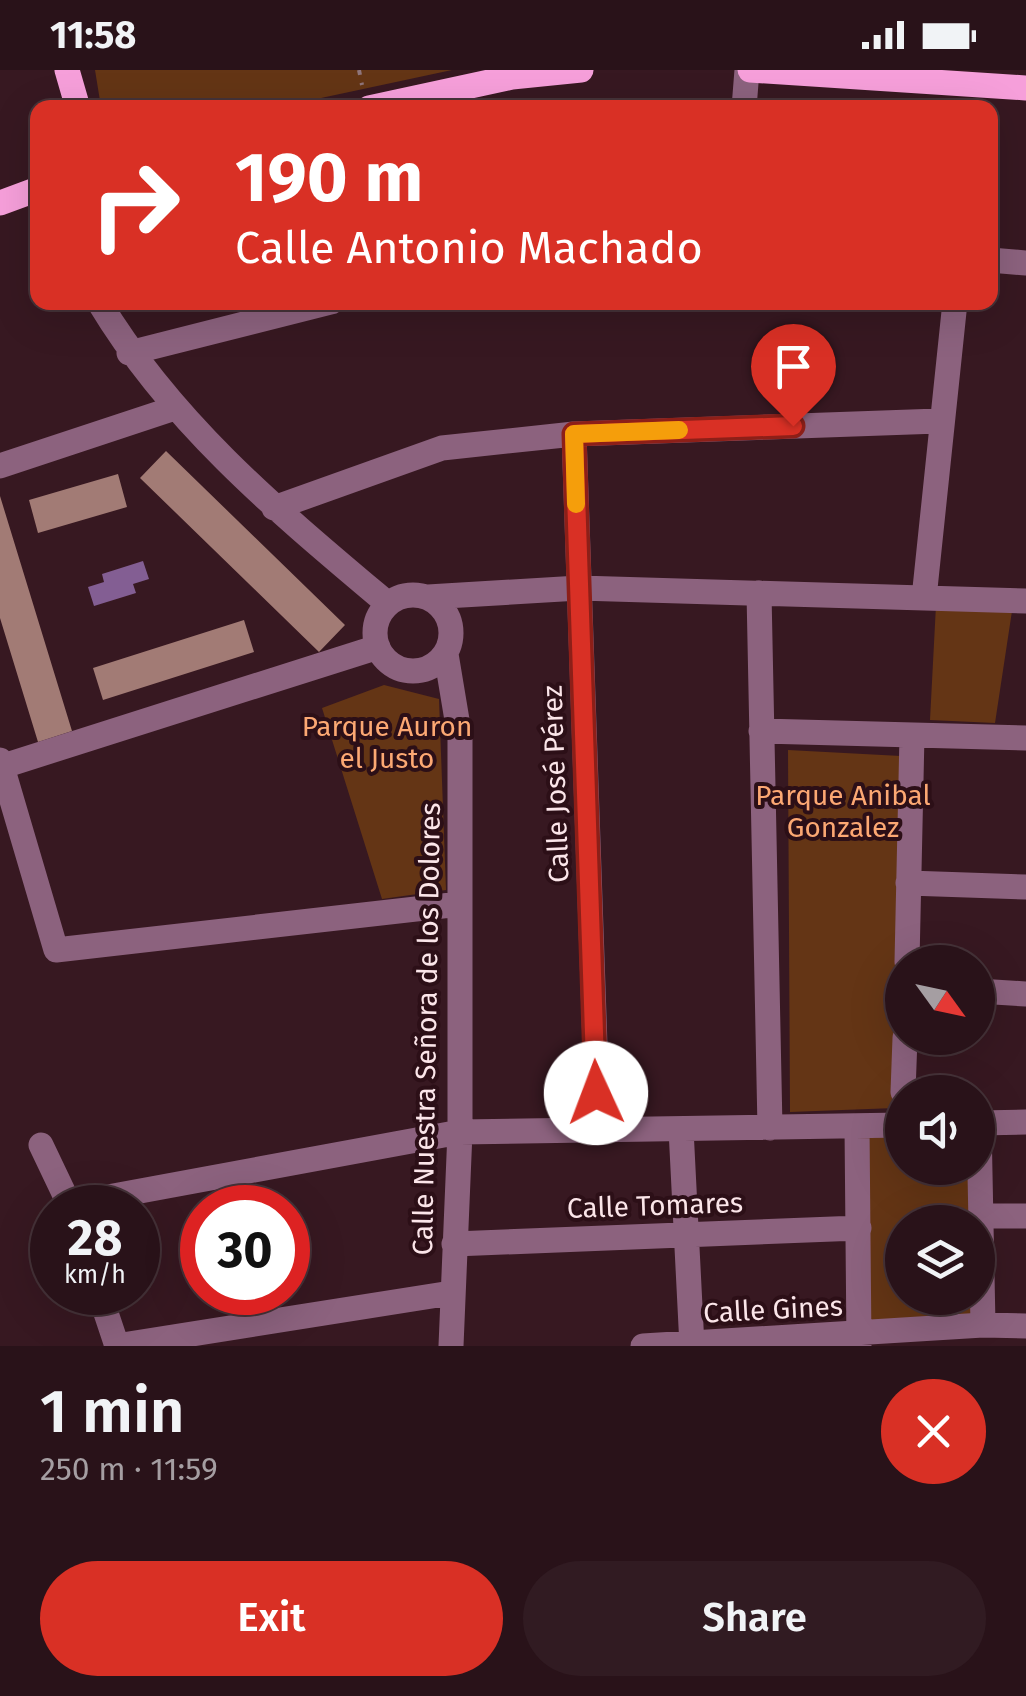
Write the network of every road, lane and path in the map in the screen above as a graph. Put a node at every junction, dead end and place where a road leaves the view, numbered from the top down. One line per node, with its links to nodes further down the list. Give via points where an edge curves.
1 (67, 70): 7 (main road)
2 (581, 70): 5 (main road)
3 (748, 70): 4 (main road); 9 (street)
4 (775, 70): 6 (main road)
5 (512, 74): 8 (main road)
6 (1026, 88)
7 (76, 100)
8 (403, 100)
9 (745, 100)
10 (30, 196): 11 (main road)
11 (0, 203)
12 (998, 261): 13 (street)
13 (1026, 263)
14 (104, 310): 17 (street)
15 (299, 310): 17 (street)
16 (954, 310): 19 (street)
17 (129, 353): 18 (street)
18 (175, 408): 21 (street); 22 (street)
19 (940, 421): 20 (street); 26 (street)
20 (574, 434): 22 (street, via 442,448); 23 (street, Calle José Pérez)
21 (0, 466)
22 (274, 508): 28 (street)
23 (579, 588): 24 (street); 25 (street); 48 (street, Calle José Pérez)
24 (758, 594): 26 (street); 31 (street)
25 (428, 598): 28 (street, via 412,594); 30 (street, via 450,621)
26 (924, 598): 27 (street)
27 (1026, 601)
28 (388, 604): 29 (street, via 376,626)
29 (378, 647): 30 (street, via 387,662 410,672 435,666); 34 (street)
30 (446, 654): 37 (street, Calle Nuestra Señora de los Dolores, via 460,738)
31 (761, 730): 32 (street); 45 (street)
32 (912, 735): 33 (street); 35 (street)
33 (1026, 738)
34 (1, 764): 37 (street, via 56,950)
35 (908, 883): 36 (street); 38 (street)
36 (1026, 886)
37 (460, 904): 47 (street, Calle Nuestra Señora de los Dolores)
38 (907, 945)
39 (995, 992): 40 (street)
40 (1026, 994)
41 (1026, 1122): 42 (street)
42 (995, 1123)
43 (885, 1124): 44 (street)
44 (856, 1126): 45 (street); 54 (street)
45 (770, 1128): 46 (street)
46 (681, 1129): 48 (street); 55 (street)
47 (460, 1132): 48 (street); 51 (street); 56 (street, Calle Nuestra Señora de los Dolores)
48 (598, 1132)
49 (41, 1145): 50 (street)
50 (60, 1185)
51 (160, 1189)
52 (995, 1216): 53 (street)
53 (1026, 1216)
54 (859, 1228): 55 (street, Calle Tomares); 62 (street)
55 (687, 1234): 56 (street, Calle Tomares); 63 (street)
56 (454, 1244): 57 (street, Calle Nuestra Señora de los Dolores)
57 (451, 1293): 64 (street); 65 (street, Calle Nuestra Señora de los Dolores)
58 (106, 1315): 64 (street)
59 (982, 1315): 60 (street)
60 (982, 1325): 61 (street, Calle Gines); 62 (street, Calle Gines)
61 (1026, 1326)
62 (859, 1340): 63 (street, Calle Gines)
63 (692, 1345): 66 (street, Calle Gines)
64 (116, 1346)
65 (450, 1346)
66 (643, 1346)

